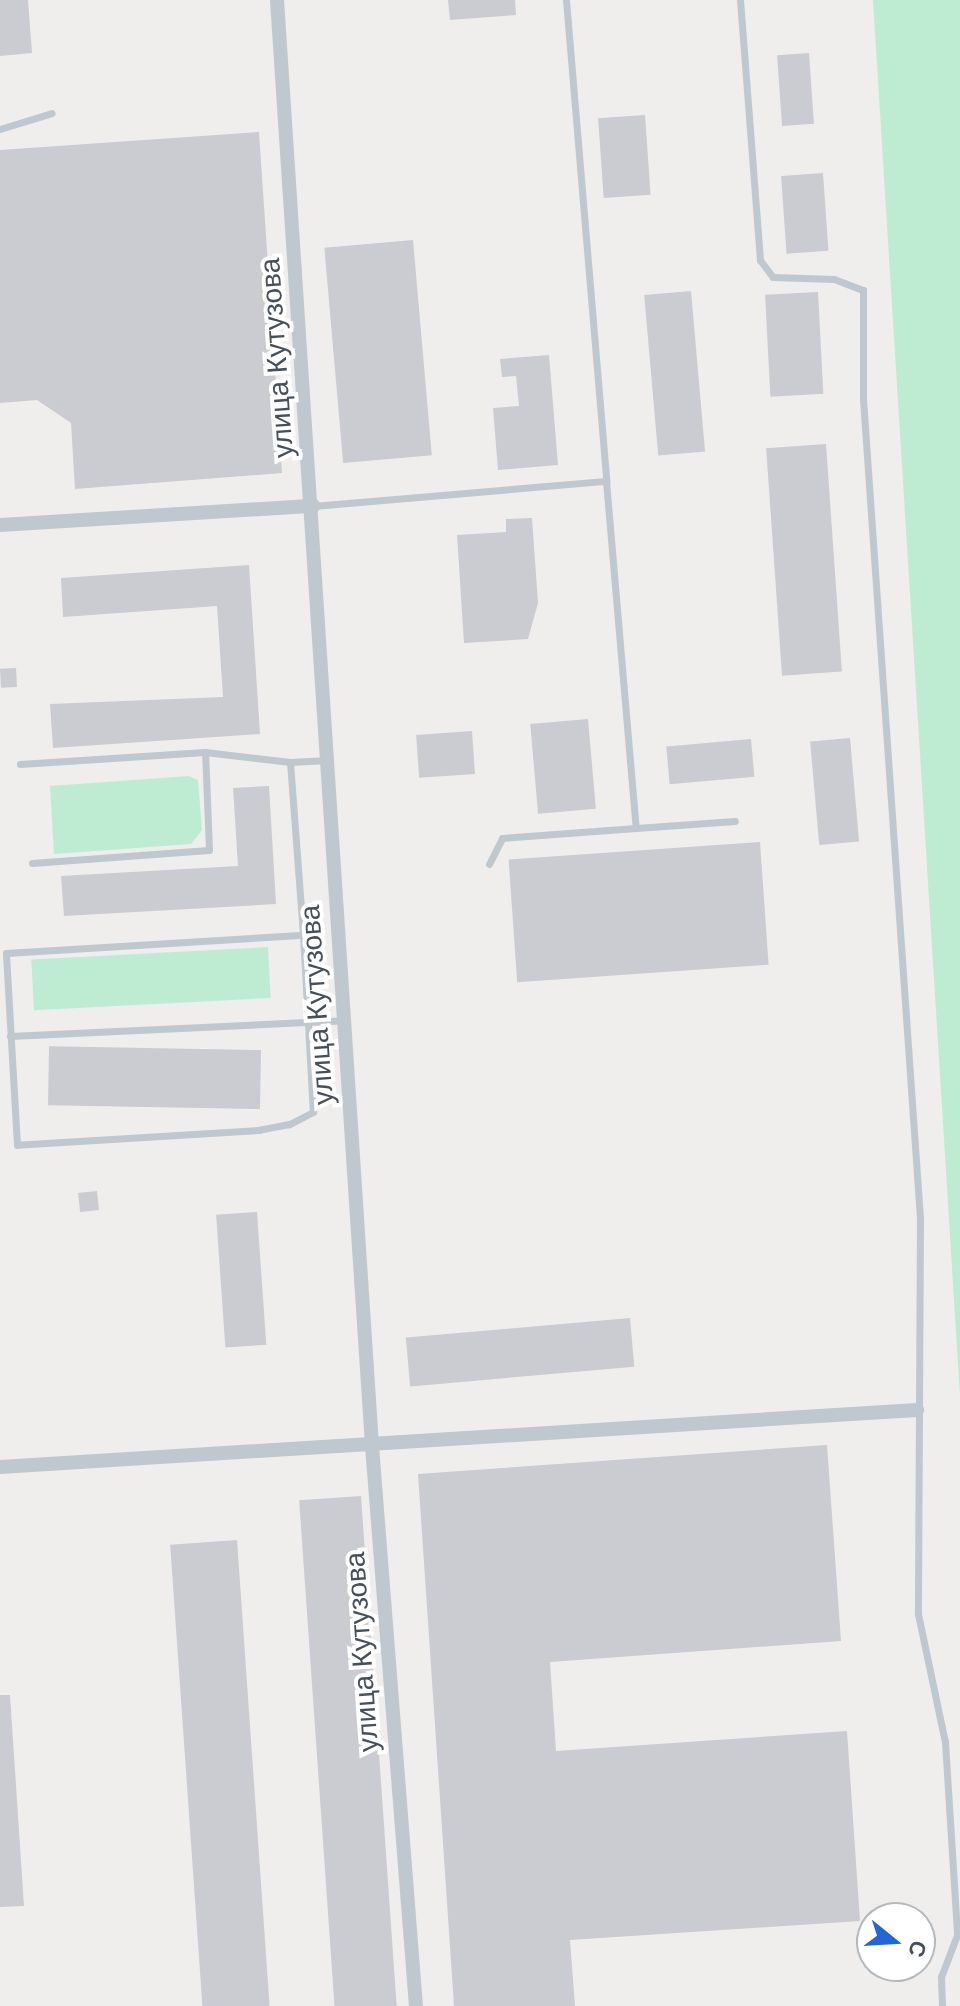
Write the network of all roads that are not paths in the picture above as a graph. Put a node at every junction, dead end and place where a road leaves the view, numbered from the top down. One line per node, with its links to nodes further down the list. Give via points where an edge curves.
1 (277, 0): 7 (street, улица Кутузова)
2 (566, 0): 6 (lane)
3 (740, 0): 21 (lane, via 760,260 773,277 834,279 863,290 863,399 920,1218)
4 (52, 113): 5 (lane)
5 (0, 129)
6 (606, 481): 7 (lane); 14 (lane)
7 (313, 506): 8 (street); 10 (street, улица Кутузова)
8 (0, 525)
9 (205, 752): 11 (lane); 12 (lane); 15 (lane, via 209,850)
10 (328, 760): 11 (lane); 18 (street, улица Кутузова)
11 (290, 762): 17 (lane)
12 (20, 764)
13 (735, 821): 14 (lane)
14 (636, 828): 16 (lane, via 502,838)
15 (32, 863)
16 (489, 864)
17 (303, 935): 19 (lane); 20 (lane, via 6,953)
18 (344, 1020): 19 (lane); 22 (street, улица Кутузова)
19 (308, 1022): 20 (lane); 20 (lane, via 313,1112 289,1124 17,1145)
20 (10, 1036)
21 (917, 1410): 22 (street); 25 (lane, via 918,1614 945,1742 957,1935 941,1977)
22 (372, 1446): 23 (street); 24 (street, улица Кутузова)
23 (0, 1467)
24 (416, 2006)
25 (942, 2006)

